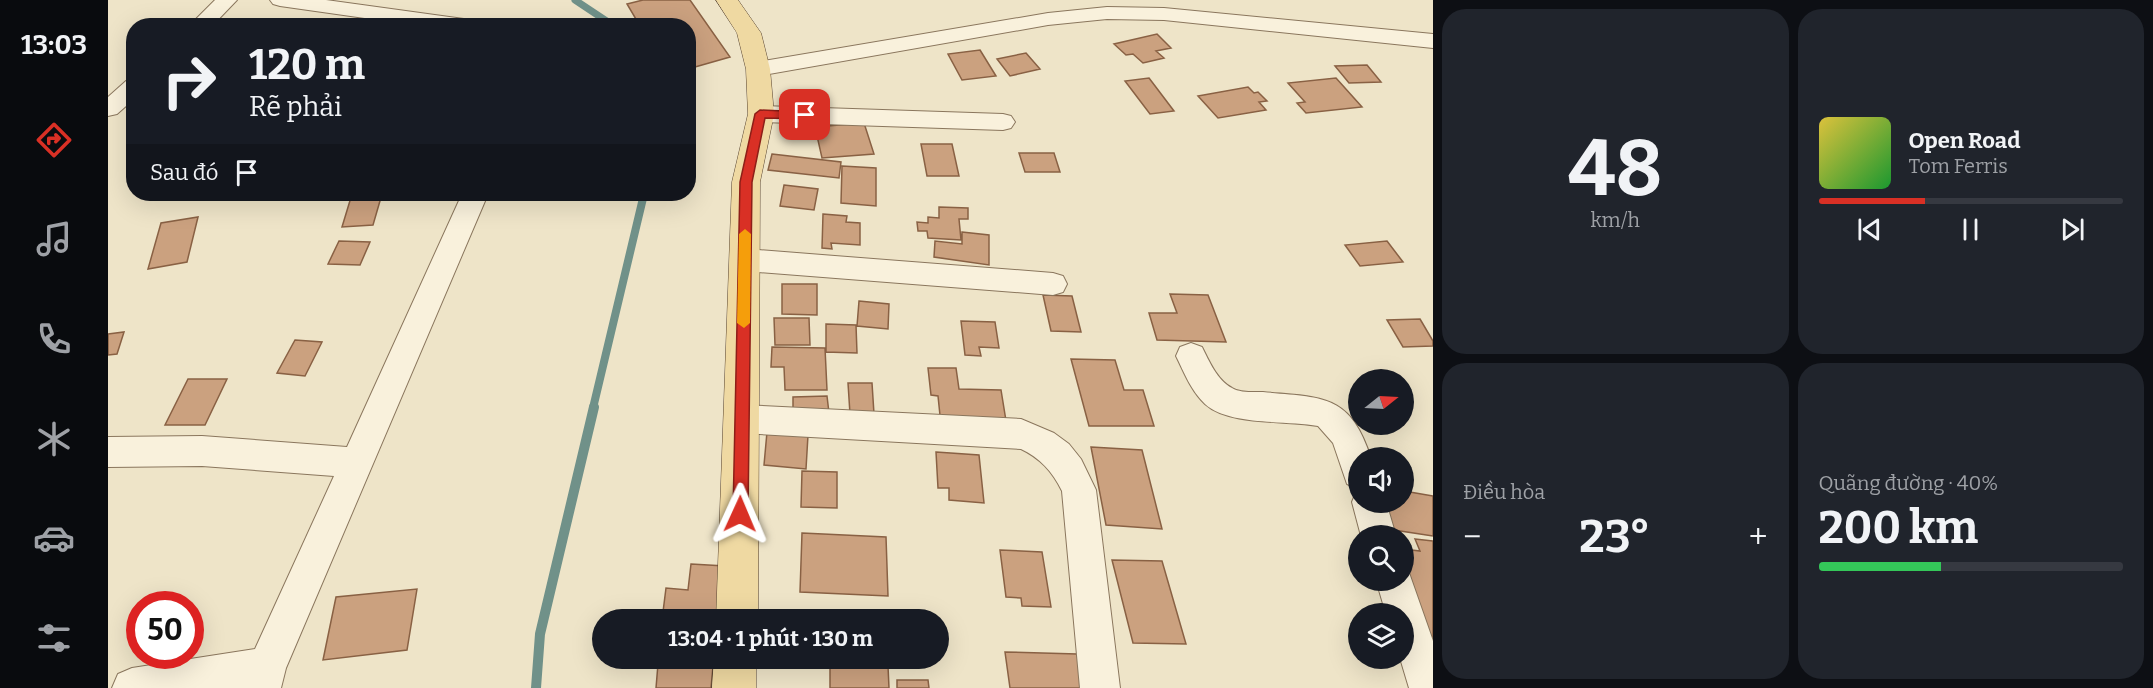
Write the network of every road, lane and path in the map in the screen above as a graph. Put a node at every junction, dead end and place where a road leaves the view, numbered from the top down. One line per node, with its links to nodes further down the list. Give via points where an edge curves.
1 (227, 0): 4 (street)
2 (280, 0): 5 (street)
3 (727, 0): 7 (main road, via 748,33)
4 (208, 18)
5 (412, 18)
6 (1433, 41): 7 (street, via 1164,14 1107,13 1047,19)
7 (758, 69): 10 (main road)
8 (126, 93): 9 (street)
9 (109, 109)
10 (760, 114): 11 (street); 13 (main road, via 746,182)
11 (1003, 122)
12 (472, 201): 19 (street)
13 (745, 260): 14 (street); 16 (main road)
14 (1053, 284)
15 (1191, 356): 17 (street, via 1210,389 1223,400 1330,415 1345,431)
16 (742, 419): 21 (main road); 26 (street, via 1021,434 1056,451 1079,490)
17 (1350, 447)
18 (108, 453): 19 (street, via 202,451)
19 (357, 463): 23 (street)
20 (1398, 591): 27 (street)
21 (737, 609)
22 (735, 669): 25 (main road)
23 (264, 678): 24 (street)
24 (132, 688)
25 (734, 688)
26 (1100, 688)
27 (1429, 688)

